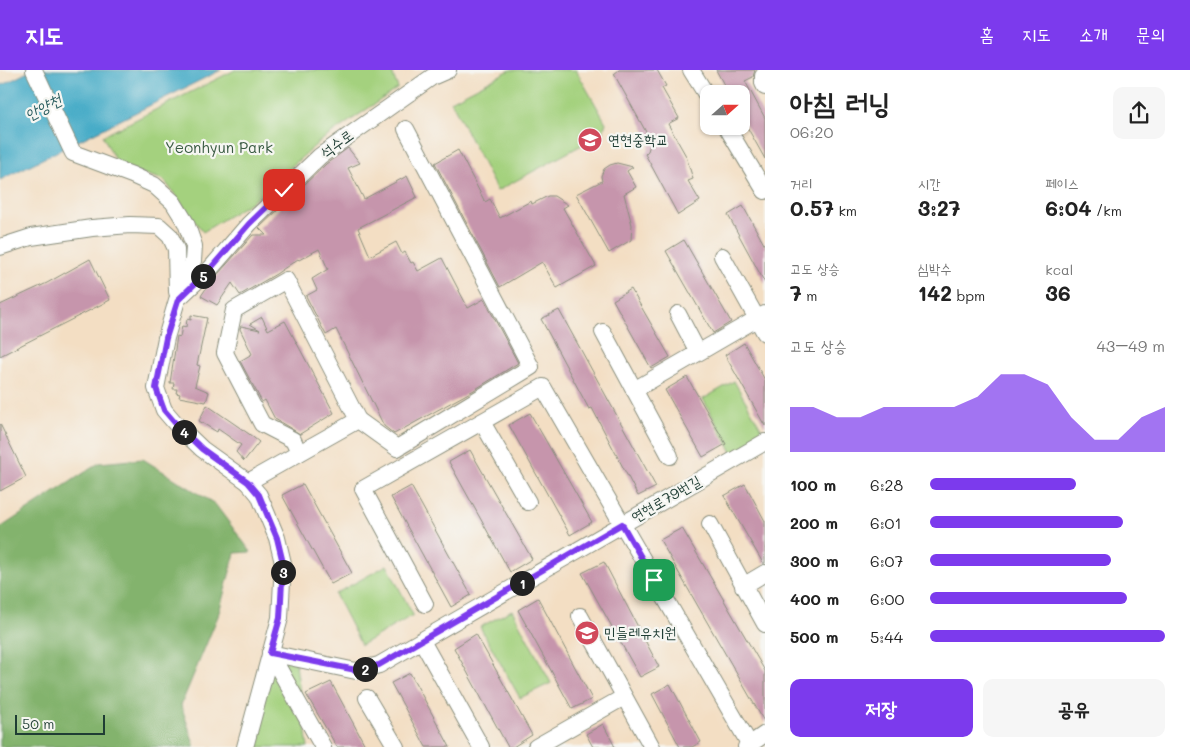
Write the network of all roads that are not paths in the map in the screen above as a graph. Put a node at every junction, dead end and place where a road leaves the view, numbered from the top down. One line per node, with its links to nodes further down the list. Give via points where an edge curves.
1 (34, 70): 12 (street, via 72,153 154,185 173,202 186,223 194,246 193,261)
2 (448, 70): 12 (street, 석수로, via 432,77 320,156 249,224)
3 (692, 70): 5 (street)
4 (765, 74): 6 (street)
5 (701, 85)
6 (765, 87)
7 (406, 129): 19 (street, via 531,367 397,448)
8 (731, 135): 9 (street)
9 (765, 191)
10 (0, 247): 12 (street, via 31,237 130,225 159,226 170,236 176,249)
11 (722, 256): 14 (street)
12 (178, 300): 24 (street, via 156,388 164,410 202,449)
13 (678, 314): 17 (street)
14 (761, 316): 16 (street); 17 (street)
15 (603, 332): 18 (street)
16 (765, 333)
17 (698, 352): 18 (street)
18 (634, 390): 23 (street)
19 (358, 420): 22 (street); 22 (street, via 286,280 234,310 225,352 262,424 293,440)
20 (482, 422): 25 (street); 26 (street, via 543,387); 30 (street, via 363,489)
21 (765, 442): 26 (street, 연현로79번길)
22 (299, 453): 24 (street)
23 (670, 456)
24 (248, 482): 34 (street, via 259,495 277,538 283,563 280,618)
25 (528, 502)
26 (622, 524): 33 (street, 연현로79번길); 38 (street)
27 (710, 524): 29 (street)
28 (765, 573): 29 (street)
29 (743, 586): 32 (street)
30 (425, 604)
31 (580, 616): 35 (street)
32 (765, 624)
33 (422, 641): 34 (street, 연현로79번길, via 379,665 356,670); 42 (street)
34 (270, 653): 39 (street); 40 (street)
35 (624, 696): 43 (street); 44 (street)
36 (367, 698): 41 (street)
37 (765, 734): 38 (street)
38 (748, 746)
39 (245, 747)
40 (323, 747)
41 (396, 747)
42 (481, 747)
43 (536, 747)
44 (652, 747)

